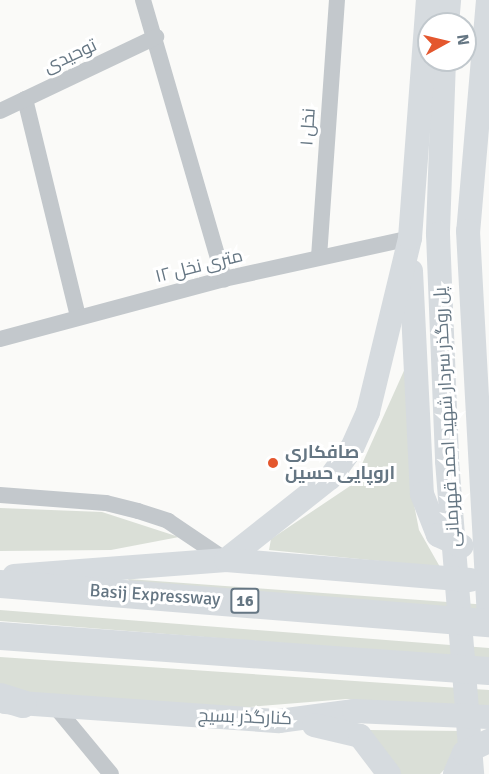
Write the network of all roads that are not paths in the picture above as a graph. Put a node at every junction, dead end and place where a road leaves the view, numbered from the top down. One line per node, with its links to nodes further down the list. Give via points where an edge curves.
1 (143, 0): 5 (street)
2 (337, 0): 10 (street, نخل ۱)
3 (428, 0): 9 (main road)
4 (488, 0): 20 (main road, پل روگذر سردار شهید احمد قهرمانی, via 468,231)
5 (156, 37): 7 (street, توحیدی); 11 (street)
6 (444, 72): 31 (main road, پل روگذر سردار شهید احمد قهرمانی, via 438,234 447,461)
7 (25, 99): 8 (street, توحیدی); 12 (street)
8 (0, 111)
9 (410, 238): 10 (street, ۱۲ متری نخل); 15 (main road, via 425,509 447,542); 16 (main road, via 368,412 352,448 299,506)
10 (318, 257): 11 (street, ۱۲ متری نخل)
11 (224, 279): 12 (street, ۱۲ متری نخل)
12 (78, 317): 13 (street, ۱۲ متری نخل)
13 (0, 339)
14 (0, 495): 16 (street, via 106,503 138,511 168,521)
15 (489, 546)
16 (226, 560): 17 (main road); 18 (main road)
17 (0, 577)
18 (489, 582)
19 (0, 584): 20 (highway, Basij Expressway / 16)
20 (489, 622)
21 (0, 636): 22 (highway)
22 (489, 670)
23 (8, 701): 24 (main road, کنارگذر بسیج)
24 (58, 710): 26 (main road, کنارگذر بسیج); 28 (street)
25 (489, 717): 26 (main road, کنارگذر بسیج, via 354,711)
26 (279, 721): 29 (main road, via 356,734 373,746)
27 (489, 741): 30 (main road, via 464,753)
28 (111, 774)
29 (389, 774)
30 (455, 774)
31 (472, 774)

